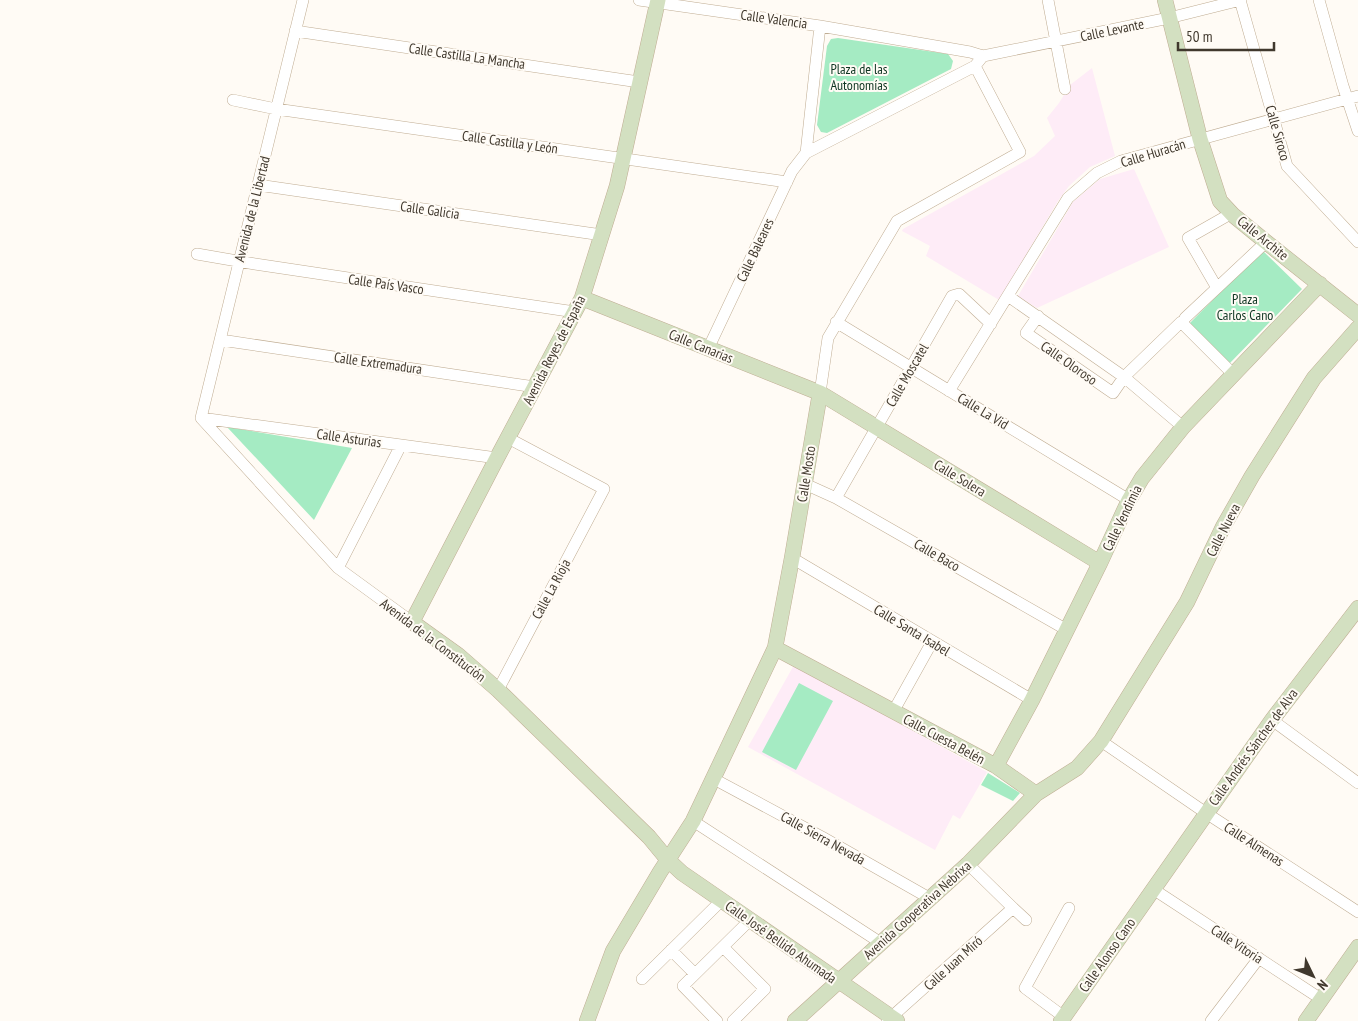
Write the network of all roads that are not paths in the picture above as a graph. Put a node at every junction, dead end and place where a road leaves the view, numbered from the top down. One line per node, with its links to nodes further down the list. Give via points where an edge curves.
1 (303, 0): 10 (street, Avenida de la Libertad)
2 (638, 0): 7 (street, Calle Valencia)
3 (1048, 0): 11 (street)
4 (1165, 0): 8 (street, Calle Archite)
5 (1241, 0): 8 (street, Calle Levante); 19 (street, Calle Siroco)
6 (1319, 0): 16 (street)
7 (658, 1): 9 (street, Calle Valencia); 14 (street, Avenida Reyes de España)
8 (1169, 18): 11 (street, Calle Levante); 21 (street, Calle Archite)
9 (820, 26): 12 (street); 22 (street)
10 (295, 31): 14 (street, Calle Castilla La Mancha); 18 (street, Avenida de la Libertad)
11 (1055, 41): 12 (street, Calle Levante); 15 (street)
12 (983, 56): 13 (street)
13 (975, 66): 22 (street); 40 (street, Calle Mosto, via 1020,152 897,221)
14 (639, 82): 23 (street, Avenida Reyes de España)
15 (1064, 89)
16 (1353, 98): 19 (street, Calle Huracán); 20 (street)
17 (233, 100): 18 (street, Calle Castilla y León)
18 (276, 109): 23 (street, Calle Castilla y León); 25 (street, Avenida de la Libertad)
19 (1273, 119): 21 (street, Calle Huracán); 28 (street, Calle Siroco, via 1287,166)
20 (1358, 131)
21 (1200, 138): 26 (street, Calle Archite, via 1220,201); 34 (street, Calle Huracán, via 1121,161 1097,173 1068,198)
22 (806, 153): 24 (street, Calle Baleares)
23 (622, 158): 24 (street, Calle Castilla y León); 27 (street, Avenida Reyes de España)
24 (786, 182): 44 (street, Calle Baleares)
25 (258, 185): 27 (street, Calle Galicia); 31 (street, Avenida de la Libertad)
26 (1232, 213): 29 (street, Calle Archite); 33 (street, via 1188,238)
27 (602, 234): 35 (street, Avenida Reyes de España)
28 (1355, 234)
29 (1266, 242): 32 (street, Calle Archite); 33 (street)
30 (197, 254): 31 (street, Calle País Vasco)
31 (239, 262): 36 (street, Calle País Vasco); 43 (street, Avenida de la Libertad)
32 (1320, 284): 37 (street, Calle Archite); 46 (street, Calle Vendimia)
33 (1217, 288): 39 (street)
34 (1008, 296): 38 (street, Calle Oloroso); 41 (street, Calle Huracán)
35 (582, 298): 36 (street, Avenida Reyes de España); 44 (street, Calle Canarias)
36 (575, 312): 48 (street, Avenida Reyes de España)
37 (1358, 315)
38 (1038, 316): 47 (street, Calle Oloroso); 47 (street, Calle Oloroso, via 1026,333 1113,393)
39 (1183, 320): 46 (street); 47 (street)
40 (836, 322): 45 (street, Calle La Vid); 50 (street, Calle Mosto, via 828,338)
41 (991, 324): 45 (street, Calle Moscatel, via 959,294 952,296); 49 (street, Calle Huracán)
42 (1358, 328): 72 (street, Calle Nueva, via 1314,378 1252,476 1187,602)
43 (221, 340): 48 (street, Calle Extremadura); 51 (street, Avenida de la Libertad)
44 (708, 349): 50 (street, Calle Canarias)
45 (911, 368): 49 (street, Calle La Vid); 52 (street, Calle Moscatel)
46 (1234, 375): 53 (street, Calle Vendimia)
47 (1124, 377): 53 (street, Calle Oloroso)
48 (535, 387): 54 (street, Avenida Reyes de España)
49 (949, 391): 59 (street, Calle La Vid)
50 (820, 394): 52 (street, Calle Solera); 57 (street, Calle Mosto)
51 (201, 418): 55 (street, Calle Asturias); 62 (street, Avenida de la Constitución)
52 (877, 428): 58 (street, Calle Moscatel); 61 (street, Calle Solera)
53 (1183, 428): 59 (street, Calle Vendimia, via 1142,478)
54 (508, 438): 56 (street, Avenida Reyes de España); 68 (street, Calle La Rioja, via 604,489)
55 (401, 445): 56 (street, Calle Asturias); 62 (street)
56 (497, 458): 64 (street, Avenida Reyes de España)
57 (804, 484): 58 (street, Calle Baco); 60 (street, Calle Mosto)
58 (836, 498): 65 (street, Calle Baco)
59 (1129, 500): 61 (street, Calle Vendimia)
60 (792, 558): 66 (street, Calle Santa Isabel); 67 (street, Calle Mosto)
61 (1100, 563): 65 (street, Calle Vendimia)
62 (338, 568): 64 (street, Avenida de la Constitución)
63 (1358, 608): 71 (street, Calle Andrés Sánchez de Alva)
64 (412, 622): 68 (street, Avenida de la Constitución, via 458,655)
65 (1067, 630): 69 (street, Calle Vendimia)
66 (932, 642): 69 (street, Calle Santa Isabel); 70 (street)
67 (775, 648): 70 (street, Calle Cuesta Belén); 74 (street, Calle Mosto)
68 (498, 690): 79 (street, Avenida de la Constitución, via 649,837)
69 (1032, 700): 73 (street, Calle Vendimia)
70 (893, 712): 73 (street, Calle Cuesta Belén)
71 (1272, 720): 75 (street); 77 (street, Calle Andrés Sánchez de Alva)
72 (1101, 741): 76 (street, via 1077,768); 77 (street, Calle Almenas)
73 (996, 766): 76 (street, Calle Cuesta Belén)
74 (714, 779): 78 (street, Calle Mosto); 82 (street, Calle Sierra Nevada)
75 (1358, 783)
76 (1036, 794): 80 (street, Avenida Cooperativa Nebrixa)
77 (1206, 812): 81 (street, Calle Andrés Sánchez de Alva); 86 (street, Calle Almenas)
78 (693, 821): 79 (street, Calle Mosto); 89 (street)
79 (668, 860): 83 (street, Calle José Bellido Ahumada); 100 (street, Calle Mosto, via 613,951)
80 (968, 864): 82 (street, Avenida Cooperativa Nebrixa); 84 (street)
81 (1153, 889): 93 (street, Calle Vitoria); 98 (street, Calle Alonso Cano)
82 (930, 898): 89 (street, Avenida Cooperativa Nebrixa)
83 (721, 901): 87 (street, Calle José Bellido Ahumada); 92 (street)
84 (1014, 908): 88 (street); 99 (street, Calle Juan Miró)
85 (1069, 908): 98 (street, via 1025,988)
86 (1358, 912)
87 (749, 920): 90 (street); 96 (street, Calle José Bellido Ahumada)
88 (1026, 920)
89 (881, 943): 96 (street, Avenida Cooperativa Nebrixa)
90 (722, 947): 94 (street); 102 (street, via 765,989)
91 (1358, 947): 97 (street)
92 (671, 950): 94 (street); 95 (street)
93 (1259, 958): 97 (street, Calle Vitoria); 104 (street)
94 (695, 974): 101 (street, via 683,986)
95 (642, 978)
96 (838, 982): 99 (street, Calle José Bellido Ahumada); 103 (street, Avenida Cooperativa Nebrixa)
97 (1321, 999): 105 (street)
98 (1063, 1019)
99 (892, 1020)
100 (587, 1021)
101 (717, 1021)
102 (733, 1021)
103 (794, 1021)
104 (1211, 1021)
105 (1306, 1021)

